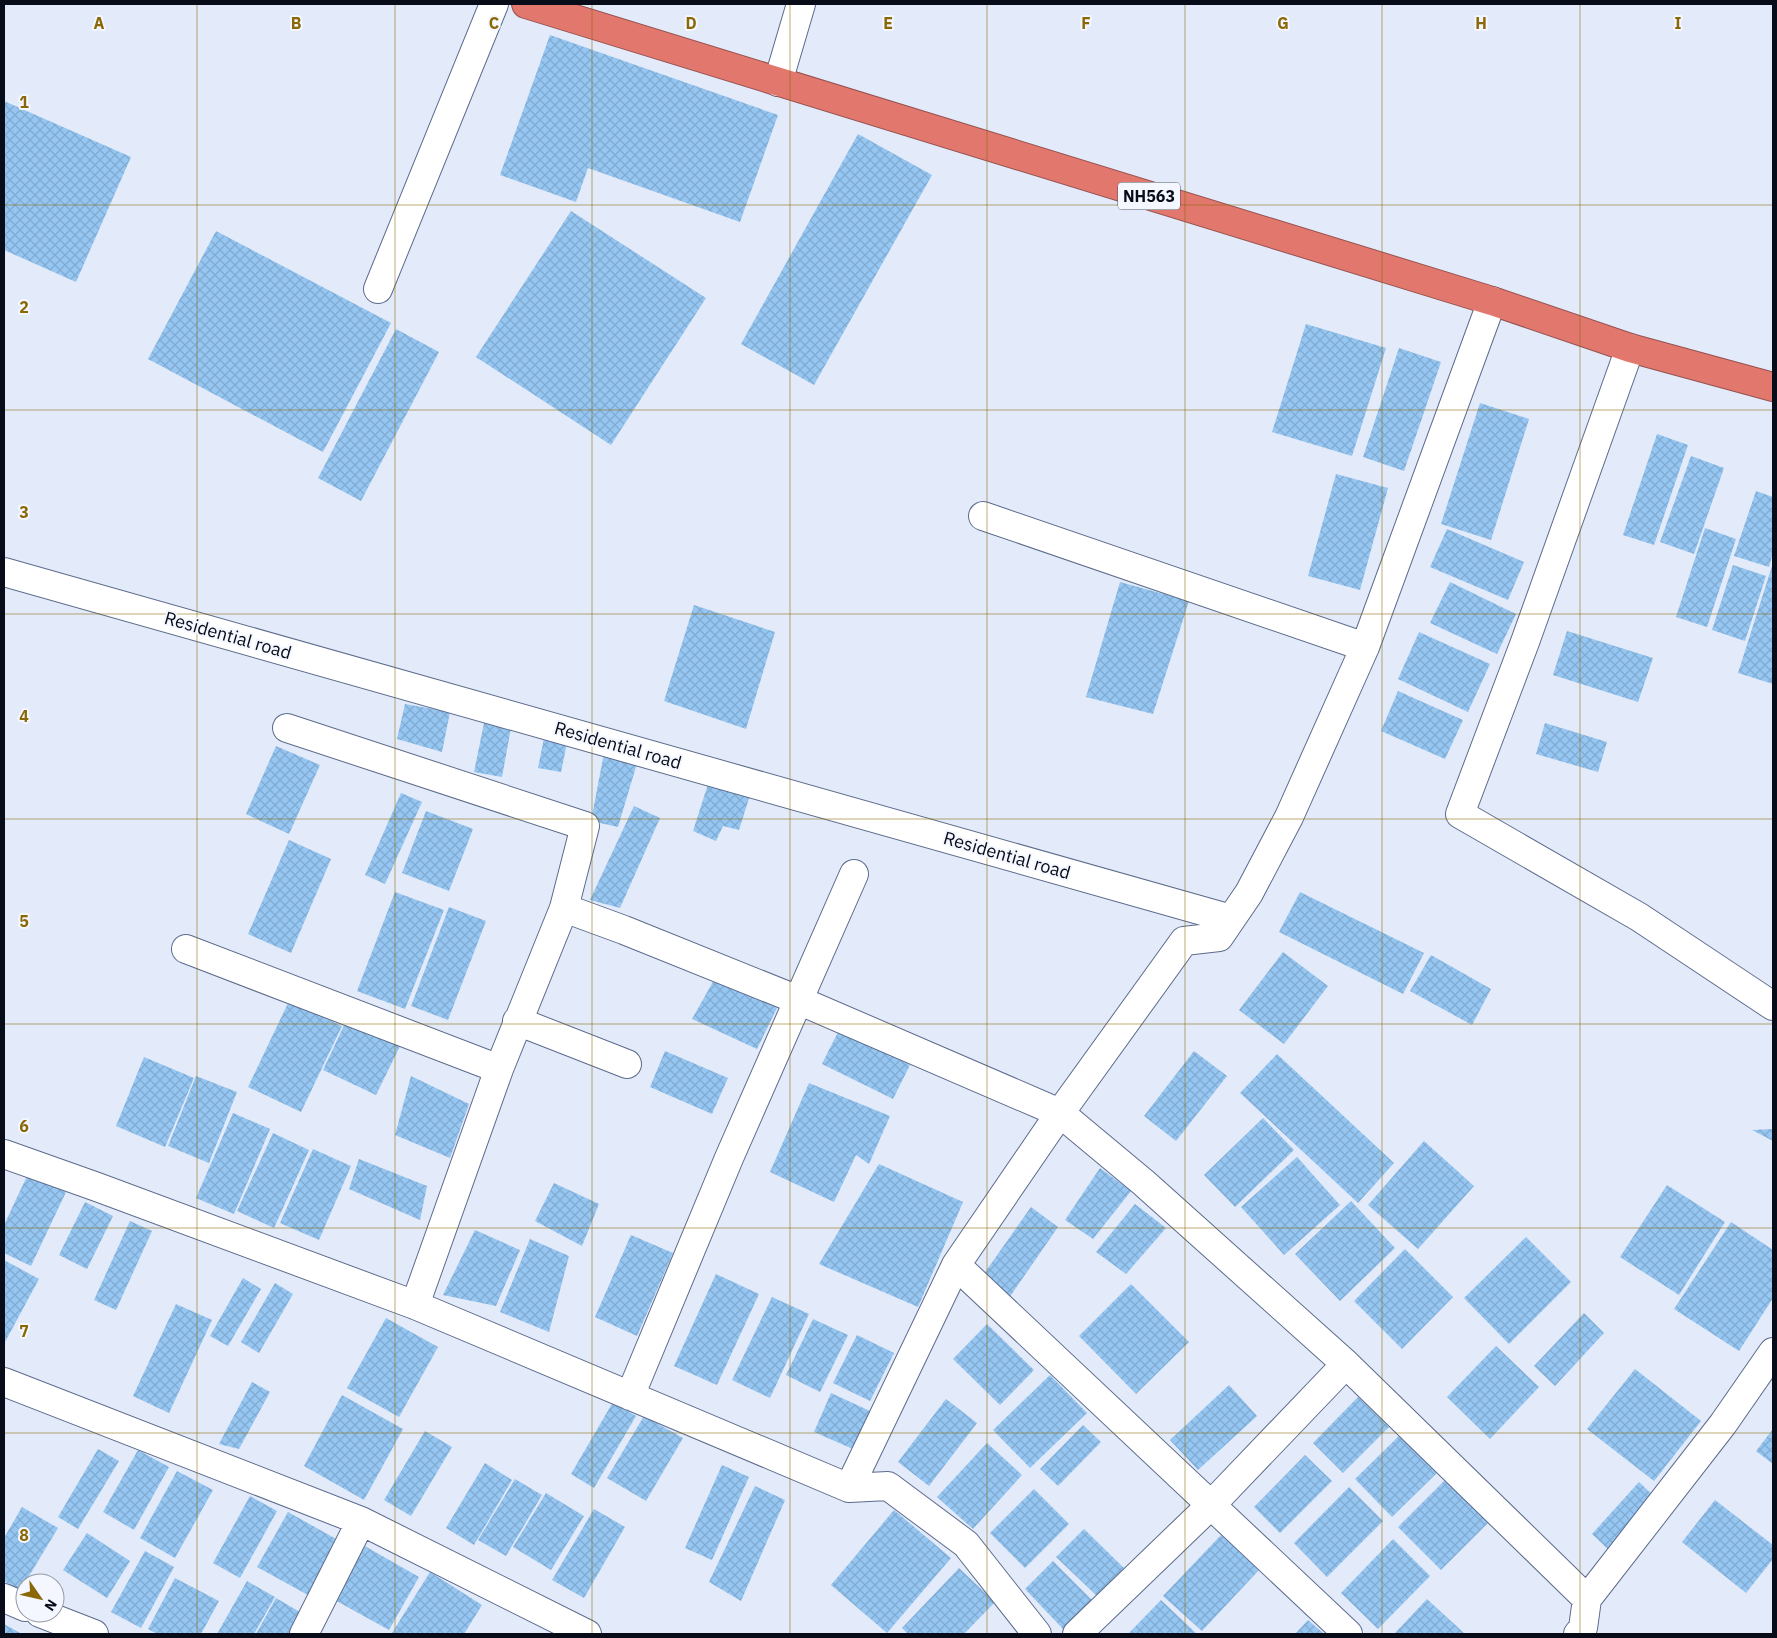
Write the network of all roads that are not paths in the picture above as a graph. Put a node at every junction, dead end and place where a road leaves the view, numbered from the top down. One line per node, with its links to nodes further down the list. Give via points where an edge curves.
1 (494, 4): 5 (street)
2 (526, 4): 4 (highway, NH563)
3 (801, 4): 4 (street)
4 (778, 82): 6 (highway, NH563)
5 (378, 289)
6 (1492, 301): 7 (highway, NH563); 11 (street)
7 (1630, 348): 8 (highway, NH563); 18 (street, via 1460,814 1639,917)
8 (1773, 387)
9 (983, 516): 11 (street)
10 (4, 572): 15 (street, Residential road)
11 (1365, 647): 15 (street, via 1289,817 1249,893)
12 (287, 728): 14 (street, via 585,826)
13 (854, 874): 17 (street)
14 (564, 908): 17 (street); 19 (street)
15 (1231, 919): 22 (street, via 1219,937 1184,941)
16 (186, 949): 21 (street)
17 (798, 1000): 22 (street); 29 (street)
18 (1773, 1006)
19 (517, 1021): 20 (street); 21 (street)
20 (627, 1064)
21 (499, 1069): 25 (street)
22 (1060, 1113): 24 (street); 27 (street, via 1144,1182)
23 (4, 1154): 25 (street)
24 (956, 1265): 30 (street); 31 (street)
25 (415, 1305): 29 (street)
26 (1773, 1352): 33 (street, via 1723,1424)
27 (1346, 1364): 31 (street); 33 (street)
28 (4, 1382): 32 (street)
29 (630, 1396): 30 (street)
30 (849, 1488): 39 (street, via 888,1486 966,1544)
31 (1212, 1504): 40 (street); 41 (street)
32 (362, 1521): 37 (street); 38 (street)
33 (1587, 1599): 35 (street)
34 (65, 1623): 36 (street)
35 (1583, 1632)
36 (94, 1634)
37 (304, 1634)
38 (587, 1634)
39 (1037, 1634)
40 (1077, 1634)
41 (1348, 1634)

